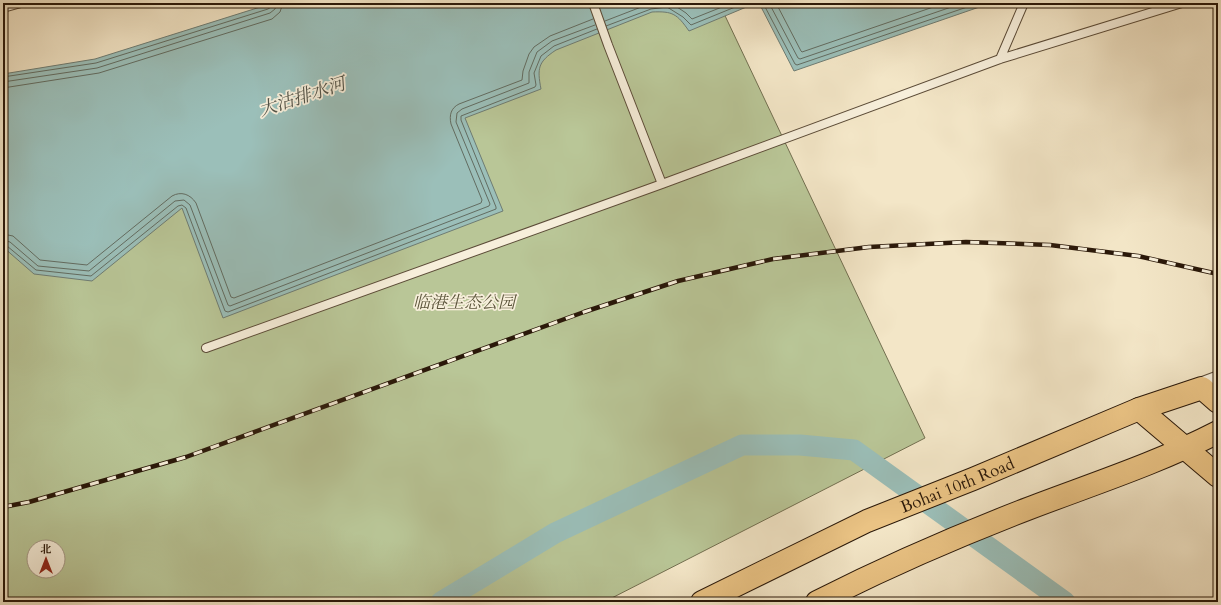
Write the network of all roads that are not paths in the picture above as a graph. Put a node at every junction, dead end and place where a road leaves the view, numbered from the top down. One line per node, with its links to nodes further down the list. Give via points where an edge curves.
1 (21, 3): 5 (lane)
2 (593, 3): 7 (lane)
3 (1024, 3): 6 (lane)
4 (1182, 3): 6 (lane)
5 (3, 8)
6 (1000, 59): 7 (lane)
7 (662, 184): 8 (lane)
8 (206, 348)
9 (1210, 385): 10 (main road); 11 (main road, Bohai 10th Road)
10 (1218, 402)
11 (1139, 409): 13 (main road); 15 (main road, Bohai 10th Road, via 867,521)
12 (1218, 432): 13 (main road)
13 (1186, 449): 14 (main road); 16 (main road, via 920,553)
14 (1218, 476)
15 (702, 602)
16 (817, 602)

